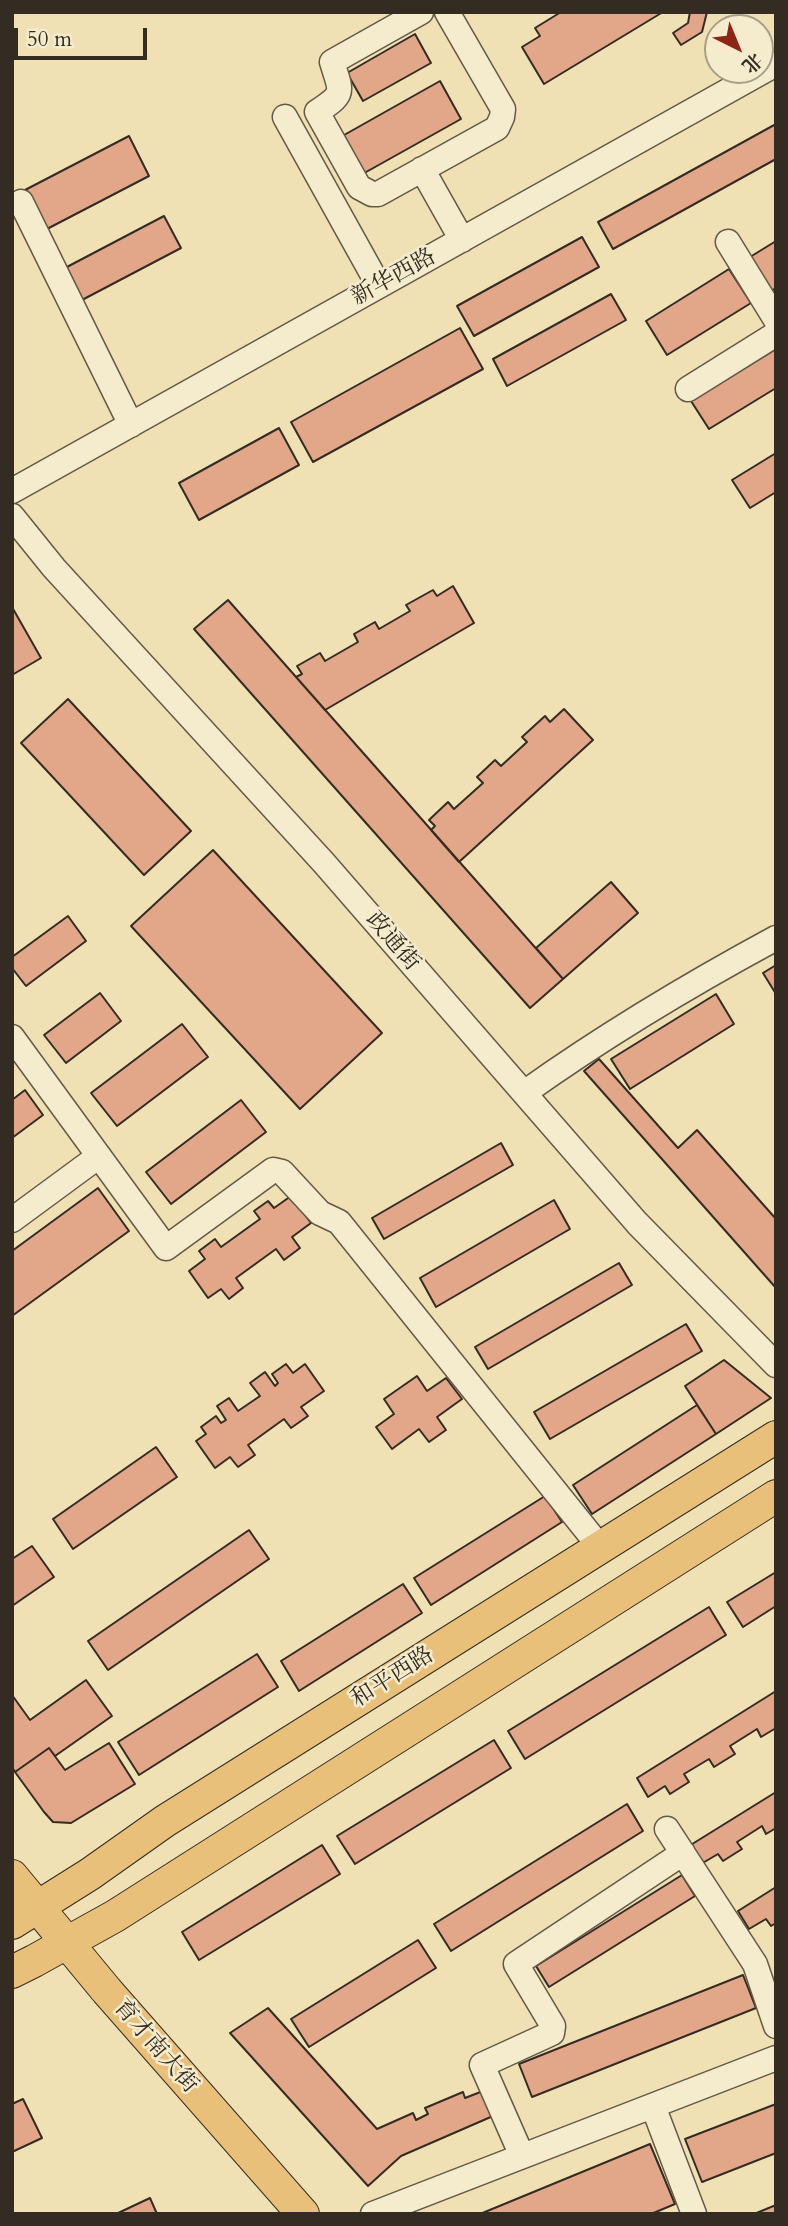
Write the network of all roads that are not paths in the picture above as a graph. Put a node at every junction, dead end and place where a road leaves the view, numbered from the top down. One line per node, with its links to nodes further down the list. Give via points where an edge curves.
1 (421, 12): 5 (street, via 332,62 337,99 317,112 359,187 378,194)
2 (447, 12): 5 (street, via 503,110 502,117 497,128)
3 (776, 64): 7 (street, 新华西路)
4 (285, 117): 9 (street)
5 (422, 169): 7 (street)
6 (20, 202): 12 (street)
7 (461, 240): 9 (street, 新华西路)
8 (728, 242): 10 (street)
9 (379, 286): 12 (street, 新华西路)
10 (775, 321): 11 (street)
11 (688, 389)
12 (131, 425): 13 (street, 新华西路)
13 (12, 491)
14 (12, 516): 17 (street, 政通街)
15 (776, 938): 17 (street, via 675,994)
16 (12, 1037): 18 (street)
17 (524, 1093): 20 (street, 政通街, via 637,1223)
18 (99, 1156): 19 (street); 23 (street, via 166,1248 273,1170 282,1172 320,1213 340,1222)
19 (12, 1220)
20 (776, 1364)
21 (776, 1437): 23 (main road, 和平西路)
22 (776, 1496): 28 (main road, via 115,1916)
23 (600, 1547): 27 (main road, 和平西路)
24 (667, 1829): 25 (street)
25 (683, 1853): 30 (street, via 755,1964); 33 (street, via 516,1964 553,2026 552,2033 482,2065)
26 (12, 1876): 27 (main road, 育才南大街)
27 (21, 1914): 28 (main road, 育才南大街)
28 (57, 1948): 29 (main road); 34 (main road, 育才南大街); 35 (main road, 育才南大街)
29 (12, 1972)
30 (776, 2026)
31 (776, 2058): 32 (street)
32 (653, 2106): 33 (street); 37 (street)
33 (522, 2157): 36 (street)
34 (279, 2214)
35 (303, 2214)
36 (373, 2214)
37 (694, 2214)

